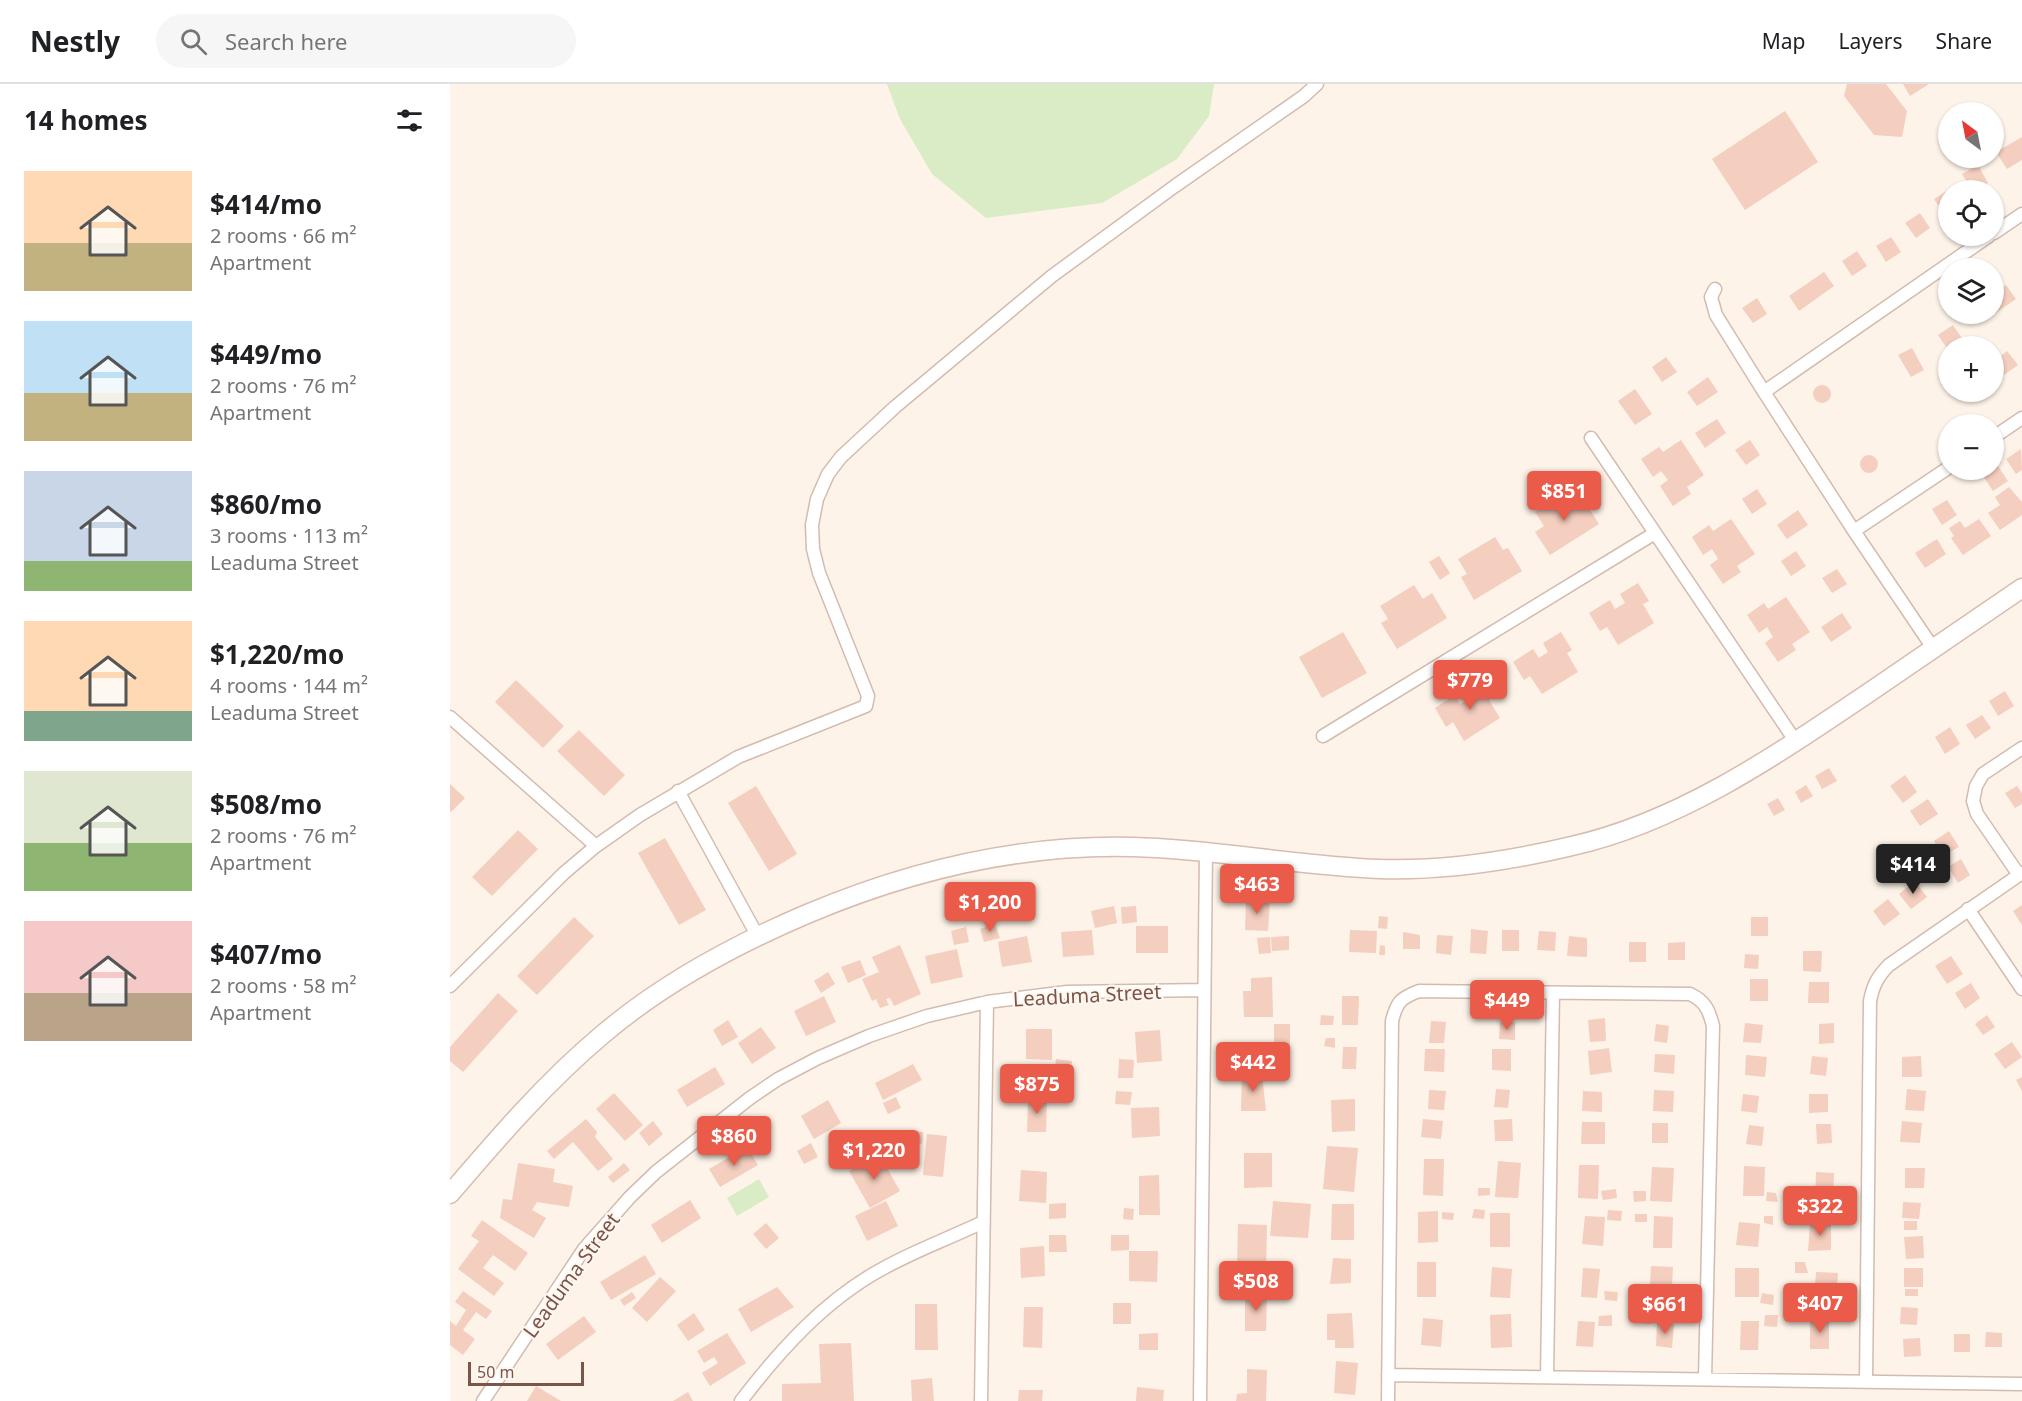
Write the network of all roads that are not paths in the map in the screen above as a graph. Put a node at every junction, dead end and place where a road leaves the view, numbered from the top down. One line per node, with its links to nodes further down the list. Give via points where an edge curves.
1 (1317, 84): 19 (street, via 1052,276 841,458 828,474 818,499 812,525 813,549 868,696 867,706 738,757)
2 (2022, 214): 3 (street)
3 (2004, 226)
4 (1975, 246): 6 (street)
5 (1715, 289): 6 (street, via 1711,297 1716,315)
6 (1764, 392): 11 (street)
7 (2022, 418): 8 (street)
8 (2004, 430)
9 (1591, 438): 12 (street)
10 (1938, 475): 11 (street)
11 (1854, 531): 14 (street)
12 (1655, 533): 16 (street); 17 (street)
13 (2022, 588): 14 (main road)
14 (1934, 648): 17 (main road)
15 (450, 717): 20 (street)
16 (1323, 736)
17 (1796, 742): 21 (main road, via 1741,776 1630,828 1577,845 1497,862 1431,869 1378,869)
18 (2022, 748): 22 (street, via 1983,774 1973,801 1977,814)
19 (678, 791): 20 (street); 24 (street)
20 (596, 846): 25 (street)
21 (1206, 851): 24 (main road, via 1074,848 992,856 888,882); 27 (street)
22 (2021, 874): 23 (street)
23 (1968, 909): 26 (street); 37 (street, via 1878,975 1869,1001)
24 (758, 935): 30 (main road, via 692,970 604,1033 552,1080)
25 (450, 986)
26 (2022, 989)
27 (1204, 990): 29 (street, Leaduma Street, via 1066,992); 42 (street)
28 (1553, 993): 34 (street, via 1419,991 1404,997 1395,1007); 35 (street); 36 (street, via 1690,994 1702,1000 1709,1011 1713,1026)
29 (987, 1002): 33 (street); 39 (street, Leaduma Street, via 869,1035 778,1079 740,1105 656,1172 607,1222)
30 (470, 1171): 31 (main road); 32 (main road)
31 (450, 1182)
32 (450, 1194)
33 (983, 1222): 40 (street, via 852,1287 790,1343); 41 (street)
34 (1388, 1375): 35 (street); 43 (street)
35 (1547, 1377): 36 (street)
36 (1705, 1378): 37 (street)
37 (1866, 1382): 38 (street)
38 (2022, 1384)
39 (483, 1401)
40 (741, 1401)
41 (981, 1401)
42 (1200, 1401)
43 (1388, 1401)

